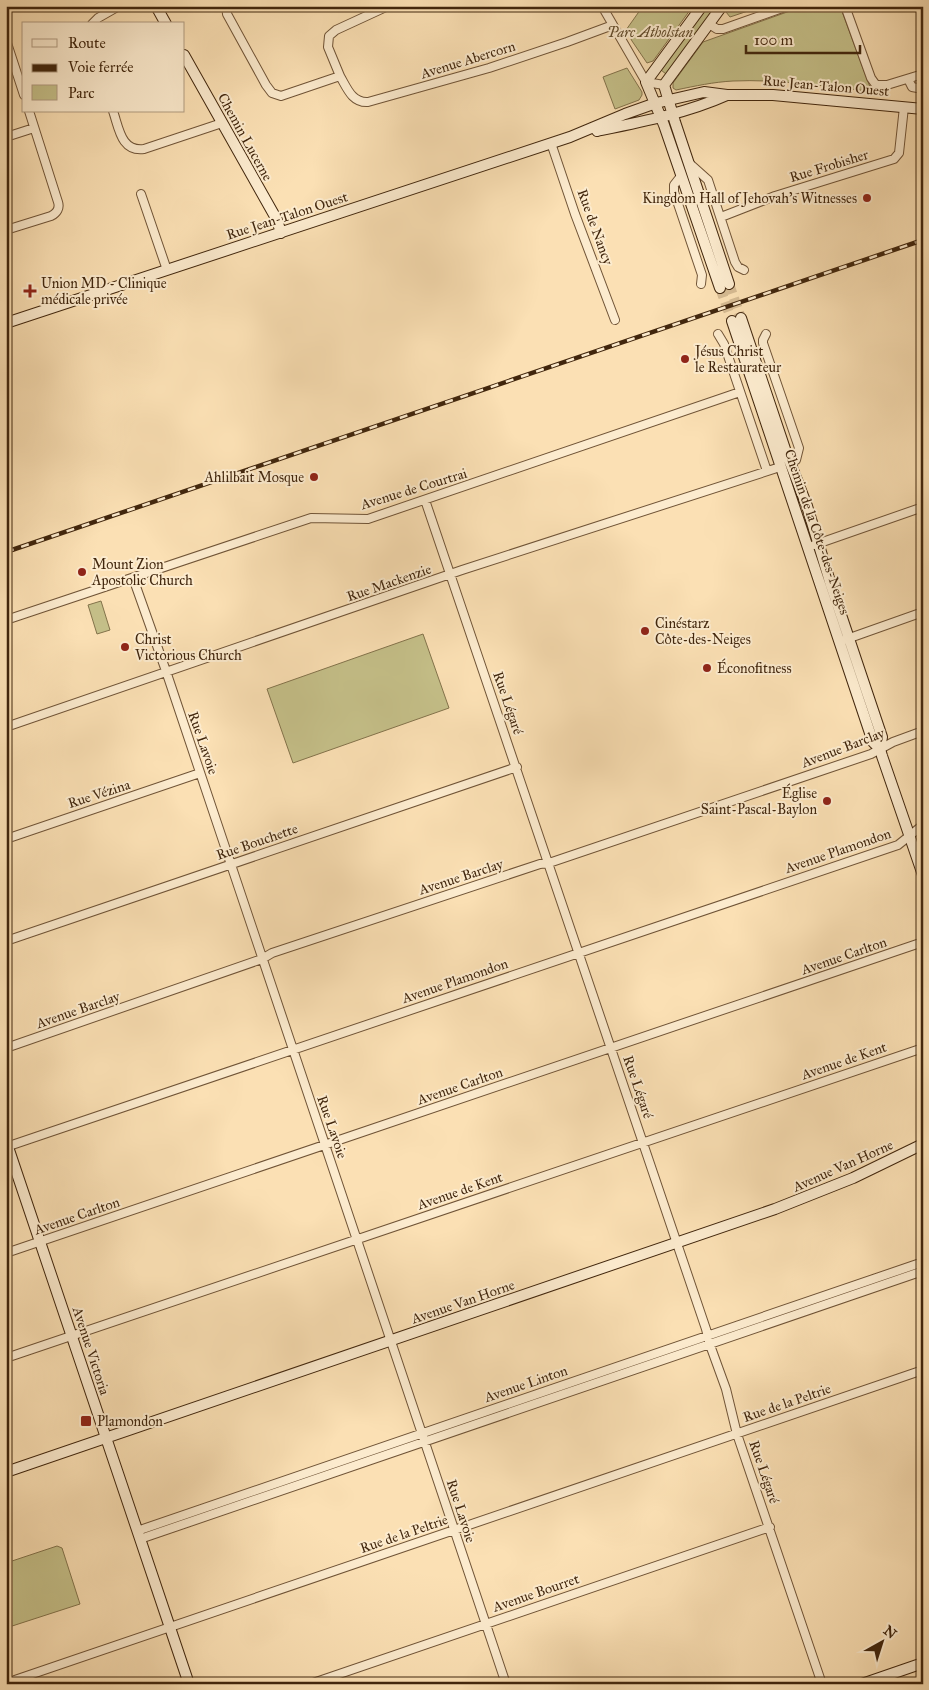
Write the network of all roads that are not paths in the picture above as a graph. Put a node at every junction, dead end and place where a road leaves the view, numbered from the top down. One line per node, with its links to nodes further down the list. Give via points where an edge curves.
1 (119, 6): 10 (street)
2 (156, 6): 11 (main road)
3 (226, 6): 18 (street, via 227,14 270,90 276,95 287,96)
4 (388, 6): 18 (street, Avenue Abercorn, via 329,36 328,47)
5 (602, 6): 13 (street)
6 (702, 6): 19 (main road)
7 (722, 6): 12 (main road)
8 (788, 6): 12 (street, via 723,29)
9 (845, 6): 20 (street, via 876,85)
10 (94, 22)
11 (165, 22)
12 (709, 24): 21 (main road)
13 (613, 25): 18 (street, Avenue Abercorn, via 489,68 368,102 360,102 354,97); 19 (street, via 639,69)
14 (6, 40): 15 (street)
15 (8, 53): 23 (street)
16 (185, 57): 33 (main road, Chemin Lucerne)
17 (923, 74): 20 (street)
18 (340, 76)
19 (649, 78): 21 (street); 26 (main road)
20 (908, 79): 22 (street, Rue Jean-Talon Ouest, via 912,87)
21 (664, 84): 25 (main road)
22 (923, 89)
23 (22, 90)
24 (727, 95): 25 (main road, Rue Jean-Talon Ouest, via 704,92); 27 (main road, Rue Jean-Talon Ouest, via 768,94); 31 (main road, Rue Jean-Talon Ouest)
25 (668, 100): 26 (main road, Rue Jean-Talon Ouest); 31 (main road)
26 (656, 103): 32 (main road); 35 (main road, Rue Jean-Talon Ouest)
27 (904, 107): 28 (main road, Rue Jean-Talon Ouest); 41 (street, Rue Frobisher, via 899,153 894,159 775,196)
28 (923, 109)
29 (29, 112): 34 (street)
30 (113, 112): 33 (street, via 124,143 136,150)
31 (672, 113): 32 (main road, Rue Jean-Talon Ouest); 38 (main road)
32 (661, 117): 35 (main road, Rue Jean-Talon Ouest); 39 (main road)
33 (222, 123): 43 (main road, Chemin Lucerne, via 277,220)
34 (34, 128): 36 (street); 42 (street, via 58,208 51,216)
35 (577, 135): 37 (main road, Rue Jean-Talon Ouest)
36 (6, 137)
37 (551, 143): 43 (main road, Rue Jean-Talon Ouest); 47 (street, Rue de Nancy)
38 (689, 163): 39 (main road, via 725,286); 41 (street, via 708,180)
39 (681, 176): 46 (street, via 674,190 702,275)
40 (141, 194): 44 (street)
41 (720, 217): 45 (street, via 736,264)
42 (6, 230)
43 (281, 233): 44 (main road, Rue Jean-Talon Ouest)
44 (167, 270): 49 (main road, Rue Jean-Talon Ouest)
45 (744, 270)
46 (701, 284)
47 (616, 320)
48 (736, 320): 53 (main road, Chemin de la Côte-des-Neiges)
49 (6, 324)
50 (718, 334): 52 (street, Chemin de la Côte-des-Neiges)
51 (766, 334): 53 (street, Chemin de la Côte-des-Neiges, via 763,344 799,448 796,460)
52 (740, 392): 54 (street, Chemin de la Côte-des-Neiges); 55 (street, Avenue de Courtrai)
53 (785, 465): 54 (street, Rue Mackenzie); 57 (main road, Chemin de la Côte-des-Neiges)
54 (767, 471): 58 (street, Rue Mackenzie)
55 (425, 500): 58 (street, Rue Légaré); 59 (street, Avenue de Courtrai, via 368,519 311,518)
56 (923, 507): 57 (street)
57 (813, 545): 62 (main road, Chemin de la Côte-des-Neiges)
58 (451, 575): 63 (street, Rue Mackenzie); 67 (street, Rue Légaré)
59 (133, 578): 61 (street, Avenue de Courtrai); 63 (street, Rue Lavoie)
60 (923, 612): 62 (street)
61 (6, 620)
62 (844, 640): 66 (main road, Chemin de la Côte-des-Neiges, via 882,737)
63 (166, 671): 64 (street, Rue Mackenzie); 68 (street, Rue Lavoie)
64 (6, 727)
65 (923, 731): 66 (street, Avenue Barclay)
66 (880, 749): 70 (main road, Chemin de la Côte-des-Neiges); 72 (street, Avenue Barclay)
67 (516, 767): 72 (street, Rue Légaré); 73 (street, Rue Bouchette)
68 (200, 774): 71 (street, Rue Vézina); 73 (street, Rue Lavoie)
69 (923, 825): 70 (street, Avenue Plamondon)
70 (909, 836): 74 (main road, Chemin de la Côte-des-Neiges); 77 (street, Avenue Plamondon, via 892,847)
71 (6, 838)
72 (549, 863): 77 (street, Rue Légaré); 78 (street, Avenue Barclay, via 272,953)
73 (231, 864): 75 (street, Rue Bouchette); 78 (street, Rue Lavoie)
74 (923, 875)
75 (6, 941)
76 (923, 942): 80 (street, Avenue Carlton)
77 (579, 952): 80 (street, Rue Légaré); 82 (street, Avenue Plamondon)
78 (262, 959): 79 (street, Avenue Barclay); 82 (street, Rue Lavoie)
79 (6, 1048)
80 (612, 1048): 83 (street, Rue Légaré); 86 (street, Avenue Carlton)
81 (923, 1048): 83 (street, Avenue de Kent)
82 (293, 1049): 85 (street, Avenue Plamondon); 86 (street, Rue Lavoie)
83 (644, 1142): 87 (street, Avenue de Kent); 89 (street, Rue Légaré)
84 (923, 1144): 89 (main road, Avenue Van Horne, via 818,1193)
85 (7, 1145): 88 (main road, Avenue Victoria)
86 (325, 1145): 87 (street, Rue Lavoie); 88 (street, Avenue Carlton)
87 (356, 1239): 94 (street, Avenue de Kent); 95 (street, Rue Lavoie)
88 (40, 1242): 90 (street, Avenue Carlton); 94 (main road, Avenue Victoria)
89 (677, 1243): 93 (street, Rue Légaré); 95 (main road, Avenue Van Horne)
90 (6, 1254)
91 (923, 1262): 93 (street, Avenue Linton)
92 (923, 1271): 96 (street, Avenue Linton)
93 (708, 1334): 96 (street, Rue Légaré); 99 (street, Avenue Linton)
94 (72, 1336): 97 (street, Avenue de Kent); 101 (main road, Avenue Victoria)
95 (391, 1341): 99 (street, Rue Lavoie); 101 (main road, Avenue Van Horne)
96 (710, 1345): 100 (street, Rue Légaré, via 726,1388); 102 (street, Avenue Linton)
97 (6, 1358)
98 (923, 1370): 100 (street, Rue de la Peltrie)
99 (422, 1433): 102 (street, Rue Lavoie); 106 (street, Avenue Linton)
100 (737, 1434): 104 (street, Rue Légaré); 105 (street, Rue de la Peltrie)
101 (106, 1438): 103 (main road, Avenue Van Horne); 106 (main road, Avenue Victoria)
102 (425, 1441): 105 (street, Rue Lavoie); 106 (street, Avenue Linton)
103 (6, 1472)
104 (770, 1527): 107 (street, Avenue Bourret); 114 (street, Rue Légaré)
105 (454, 1530): 107 (street, Rue Lavoie); 108 (street, Rue de la Peltrie)
106 (139, 1535): 108 (main road, Avenue Victoria)
107 (486, 1624): 112 (street, Avenue Bourret); 113 (street, Rue Lavoie)
108 (170, 1628): 110 (street, Rue de la Peltrie); 111 (main road, Avenue Victoria)
109 (923, 1663): 115 (main road)
110 (6, 1683)
111 (189, 1684)
112 (310, 1684)
113 (506, 1684)
114 (822, 1684)
115 (862, 1684)

